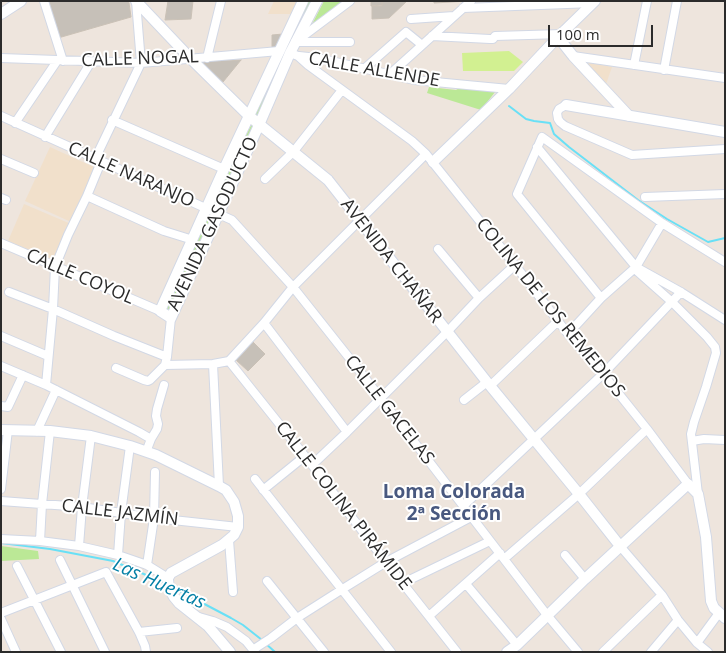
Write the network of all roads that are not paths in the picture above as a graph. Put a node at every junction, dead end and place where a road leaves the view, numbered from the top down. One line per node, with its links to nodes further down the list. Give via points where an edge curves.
1 (21, 1): 13 (street)
2 (44, 1): 27 (street)
3 (136, 1): 26 (street, AVENIDA CHAÑAR); 29 (street)
4 (221, 1): 25 (street)
5 (303, 1): 21 (street, AVENIDA GASODUCTO)
6 (317, 1): 18 (street, AVENIDA GASODUCTO)
7 (350, 1): 18 (street)
8 (470, 1): 12 (street)
9 (647, 1): 30 (street)
10 (677, 1): 32 (street)
11 (594, 2): 12 (street); 16 (street)
12 (463, 8): 14 (street)
13 (2, 11)
14 (454, 16): 15 (street); 17 (street)
15 (411, 19)
16 (560, 35): 17 (street, via 495,36 493,39); 23 (street); 35 (street)
17 (432, 36): 20 (street)
18 (295, 42): 19 (street); 22 (street, AVENIDA GASODUCTO)
19 (350, 42)
20 (422, 45): 31 (street, via 406,32); 33 (street)
21 (279, 51): 25 (street, CALLE NOGAL); 39 (street, AVENIDA GASODUCTO)
22 (294, 55): 31 (street, CALLE ALLENDE); 36 (street, COLINA DE LOS REMEDIOS); 43 (street, AVENIDA GASODUCTO)
23 (573, 56): 30 (street); 40 (street)
24 (1, 58): 27 (street, CALLE NOGAL)
25 (207, 58): 26 (street, CALLE NOGAL)
26 (191, 59): 29 (street, CALLE NOGAL); 39 (street, AVENIDA CHAÑAR)
27 (60, 61): 28 (street, CALLE NOGAL); 42 (street)
28 (91, 62): 29 (street, CALLE NOGAL); 45 (street)
29 (141, 63): 41 (street)
30 (634, 65): 32 (street)
31 (364, 69): 33 (street, CALLE ALLENDE)
32 (664, 70): 34 (street)
33 (389, 75): 35 (street, CALLE ALLENDE)
34 (725, 78)
35 (509, 89): 49 (street)
36 (342, 90): 48 (street); 49 (street, COLINA DE LOS REMEDIOS, via 412,141)
37 (566, 105): 40 (street); 47 (street, via 557,113 565,126 632,155)
38 (1, 116): 42 (street, CALLE NARANJO)
39 (249, 116): 43 (street, AVENIDA CHAÑAR); 52 (street, AVENIDA GASODUCTO)
40 (629, 116): 44 (street)
41 (112, 120): 51 (street); 52 (street)
42 (15, 123): 45 (street, CALLE NARANJO)
43 (259, 125): 48 (street, AVENIDA CHAÑAR); 59 (street, AVENIDA GASODUCTO)
44 (725, 132)
45 (46, 137): 51 (street, CALLE NARANJO)
46 (537, 147): 61 (street, via 542,137); 67 (street); 73 (street, via 517,194)
47 (725, 150)
48 (294, 152): 54 (street); 60 (street, AVENIDA CHAÑAR, via 328,180)
49 (429, 158): 60 (street); 66 (street, COLINA DE LOS REMEDIOS)
50 (1, 159): 53 (street)
51 (98, 160): 56 (street); 58 (street, CALLE NARANJO)
52 (224, 169): 58 (street, AVENIDA GASODUCTO)
53 (34, 172)
54 (265, 179)
55 (725, 194): 57 (street)
56 (87, 196): 62 (street, via 164,231); 68 (street)
57 (645, 197)
58 (207, 209): 59 (street, CALLE NARANJO); 62 (street, AVENIDA GASODUCTO)
59 (218, 213): 69 (street, CALLE NARANJO, via 232,220); 77 (street, AVENIDA GASODUCTO)
60 (360, 221): 69 (street); 81 (street, AVENIDA CHAÑAR)
61 (662, 223): 65 (street); 67 (street)
62 (193, 240): 76 (street, AVENIDA GASODUCTO)
63 (1, 243): 68 (street, CALLE COYOL)
64 (438, 249): 72 (street)
65 (725, 262)
66 (515, 265): 72 (street); 79 (street, COLINA DE LOS REMEDIOS)
67 (636, 266): 71 (street); 73 (street); 74 (street, via 637,271)
68 (55, 267): 75 (street); 76 (street, CALLE COYOL)
69 (293, 287): 80 (street); 96 (street, CALLE GACELAS)
70 (9, 292): 75 (street)
71 (681, 292): 74 (street); 78 (street)
72 (479, 298): 81 (street)
73 (601, 298): 82 (street)
74 (672, 302): 90 (street); 108 (street, via 712,342 716,353 694,422)
75 (53, 309): 84 (street); 86 (street)
76 (160, 311): 77 (street, AVENIDA GASODUCTO)
77 (171, 318): 86 (street)
78 (725, 320)
79 (558, 321): 82 (street, COLINA DE LOS REMEDIOS); 92 (street)
80 (264, 323): 85 (street); 103 (street)
81 (447, 332): 92 (street, AVENIDA CHAÑAR); 96 (street)
82 (568, 334): 90 (street, COLINA DE LOS REMEDIOS)
83 (1, 336): 84 (street)
84 (48, 356): 93 (street)
85 (229, 360): 87 (street); 111 (street, CALLE COLINA PIRÁMIDE)
86 (166, 361): 87 (street); 89 (street, via 148,381)
87 (213, 364): 116 (street)
88 (1, 366): 91 (street)
89 (116, 368)
90 (603, 374): 99 (street, COLINA DE LOS REMEDIOS); 106 (street)
91 (23, 375): 93 (street); 98 (street)
92 (488, 384): 97 (street); 106 (street, AVENIDA CHAÑAR)
93 (46, 385): 95 (street)
94 (164, 385): 105 (street, via 157,409 157,429)
95 (56, 390): 101 (street); 105 (street)
96 (380, 398): 103 (street); 123 (street, CALLE GACELAS)
97 (464, 400)
98 (4, 407)
99 (648, 429): 115 (street, COLINA DE LOS REMEDIOS); 119 (street)
100 (5, 430): 101 (street); 117 (street)
101 (37, 431): 102 (street)
102 (50, 431): 104 (street); 122 (street)
103 (347, 432): 112 (street)
104 (91, 436): 109 (street); 124 (street)
105 (151, 439): 110 (street)
106 (534, 439): 119 (street, AVENIDA CHAÑAR); 123 (street)
107 (725, 440): 108 (street)
108 (692, 441): 120 (street)
109 (130, 446): 110 (street); 125 (street)
110 (146, 452): 116 (street)
111 (305, 456): 112 (street, CALLE COLINA PIRÁMIDE); 118 (street)
112 (312, 464): 139 (street, CALLE COLINA PIRÁMIDE)
113 (155, 472): 127 (street)
114 (255, 479): 118 (street)
115 (688, 484): 120 (street, COLINA DE LOS REMEDIOS); 134 (street)
116 (219, 486): 128 (street, via 234,502)
117 (1, 489)
118 (263, 490): 148 (street)
119 (579, 494): 134 (street, AVENIDA CHAÑAR); 137 (street)
120 (698, 494): 154 (street, via 706,537 711,601)
121 (1, 501): 122 (street, CALLE JAZMÍN)
122 (42, 504): 124 (street, CALLE JAZMÍN); 132 (street)
123 (463, 506): 126 (street, CALLE GACELAS)
124 (82, 507): 125 (street, CALLE JAZMÍN); 133 (street)
125 (121, 513): 127 (street, CALLE JAZMÍN); 135 (street)
126 (471, 517): 131 (street, CALLE GACELAS); 139 (street)
127 (154, 518): 128 (street, CALLE JAZMÍN); 140 (street)
128 (238, 527): 130 (street)
129 (1, 539): 132 (street)
130 (229, 540): 144 (street, via 171,574); 149 (street)
131 (490, 541): 137 (street, CALLE GACELAS); 145 (street)
132 (40, 542): 133 (street)
133 (80, 546): 135 (street)
134 (620, 546): 142 (street); 150 (street)
135 (118, 555): 140 (street)
136 (565, 555): 142 (street)
137 (502, 556): 146 (street); 153 (street, CALLE GACELAS)
138 (60, 560): 147 (street)
139 (386, 562): 145 (street, CALLE COLINA PIRÁMIDE); 148 (street)
140 (147, 565): 144 (street)
141 (17, 566): 151 (street)
142 (585, 579): 153 (street)
143 (267, 581): 157 (street)
144 (168, 582): 155 (street, via 180,603)
145 (403, 583): 156 (street, CALLE COLINA PIRÁMIDE)
146 (466, 584): 156 (street); 163 (street)
147 (72, 585): 151 (street); 161 (street, via 106,572); 167 (street)
148 (341, 590): 157 (street); 171 (street)
149 (233, 592)
150 (662, 594): 159 (street); 175 (street)
151 (35, 600): 152 (street); 166 (street)
152 (1, 613)
153 (547, 615): 163 (street); 174 (street, CALLE GACELAS)
154 (722, 615): 162 (street)
155 (197, 616): 164 (street, via 227,627); 169 (street)
156 (429, 616): 172 (street, CALLE COLINA PIRÁMIDE)
157 (297, 618): 164 (street); 170 (street)
158 (1, 619): 165 (street)
159 (678, 620): 162 (street); 176 (street)
160 (176, 628): 161 (street)
161 (139, 632): 168 (street)
162 (697, 643): 177 (street)
163 (517, 645): 173 (street)
164 (256, 649)
165 (16, 652)
166 (61, 652)
167 (105, 652)
168 (146, 652)
169 (230, 652)
170 (324, 652)
171 (390, 652)
172 (457, 652)
173 (507, 652)
174 (578, 652)
175 (603, 652)
176 (651, 652)
177 (708, 652)

